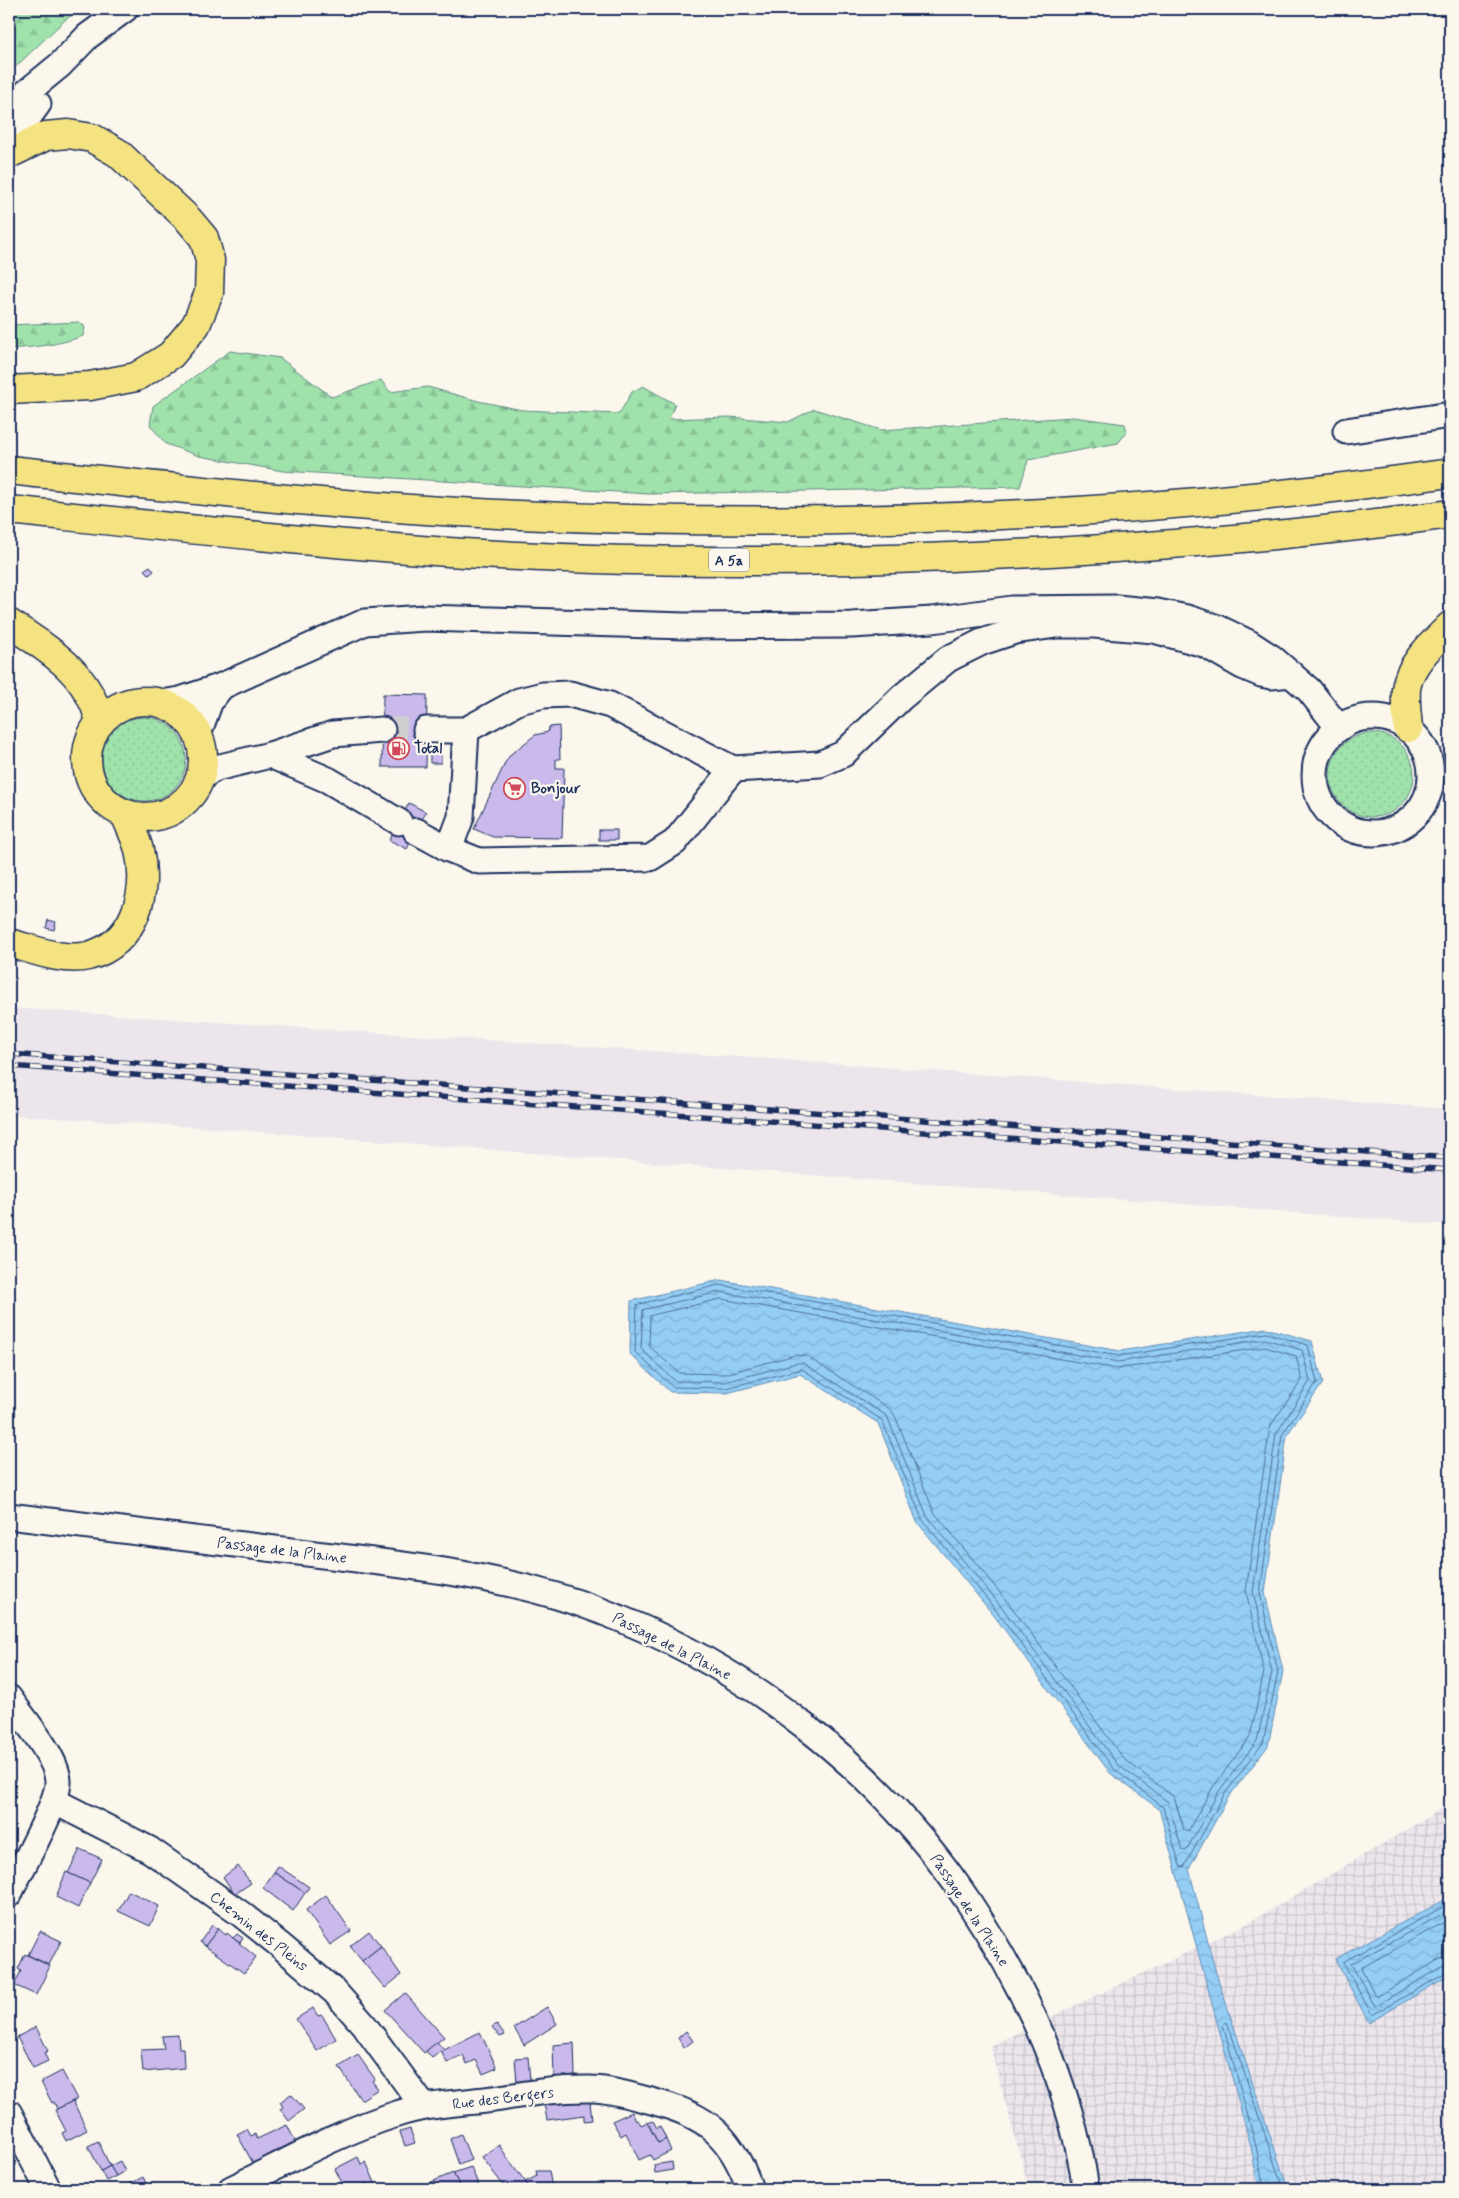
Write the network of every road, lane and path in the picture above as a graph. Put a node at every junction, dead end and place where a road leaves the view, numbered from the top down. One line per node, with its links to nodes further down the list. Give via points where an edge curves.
1 (125, 9): 2 (street, via 88,36)
2 (60, 64): 3 (street, via 28,92); 4 (street, via 47,91)
3 (9, 116)
4 (9, 144)
5 (9, 154): 6 (main road, via 46,136 68,134 92,138 118,153 188,219 204,238 210,260 206,301 196,325 171,355 136,377 90,386)
6 (9, 390)
7 (1450, 415): 8 (street)
8 (1346, 430)
9 (9, 470): 10 (main road, via 272,498 480,513 662,520 820,521 1164,505 1274,496)
10 (1450, 473)
11 (9, 510): 12 (main road, A 5a, via 253,536 468,553 652,560 833,561 1162,546)
12 (1450, 514)
13 (9, 623): 18 (main road, via 53,652 82,680)
14 (1450, 626): 20 (main road, via 1420,658 1411,673 1406,688)
15 (1291, 674): 16 (street, via 1249,643 1187,618 1117,608 1067,607 1012,609 922,621 852,625 685,626 425,618 365,622); 19 (street, via 1309,690); 26 (street, via 1261,674 1204,644 1154,630 1056,625 1015,631 982,642 948,659 902,697 843,754 820,764)
16 (222, 686): 17 (street); 24 (street, via 210,701)
17 (160, 703): 18 (main road, via 132,702 115,709); 24 (main road, via 185,716)
18 (100, 721): 28 (main road, via 88,746 88,774 102,798)
19 (1338, 728): 20 (street, via 1361,718 1373,717 1385,718); 20 (street, via 1319,754 1314,774 1316,787 1327,811 1336,820 1347,828 1372,834 1398,828 1419,811 1428,794 1429,761 1425,748)
20 (1408, 728)
21 (382, 730): 25 (street, via 333,734)
22 (426, 730): 23 (street)
23 (466, 730): 26 (street, via 520,701 543,695 570,694 610,705); 29 (street, via 461,817)
24 (198, 734): 27 (main road, via 203,755)
25 (270, 755): 27 (street, via 216,768); 29 (street, via 328,780)
26 (733, 769): 29 (street, via 675,842 650,858 480,861)
27 (200, 777): 28 (main road, via 186,801 170,812 143,818)
28 (125, 814): 30 (main road, via 138,849 141,894 136,916 125,933 109,947 87,956 60,956)
29 (449, 849)
30 (9, 943)
31 (9, 1516): 40 (street, Passage de la Plaine, via 412,1566 518,1586 609,1614 693,1653 742,1682 801,1722 872,1786 925,1843 960,1888 988,1931 1030,2010 1067,2109)
32 (9, 1698): 33 (street, via 47,1750 58,1780)
33 (54, 1801): 34 (street); 35 (street, Chemin des Pleins, via 150,1850 281,1946 335,1992 364,2025)
34 (9, 1894)
35 (424, 2107): 38 (street, Rue des Bergers, via 334,2139); 39 (street, Rue des Bergers, via 594,2088 676,2107 720,2134 735,2154)
36 (9, 2113): 37 (street)
37 (48, 2189)
38 (231, 2189)
39 (750, 2189)
40 (1086, 2189)

